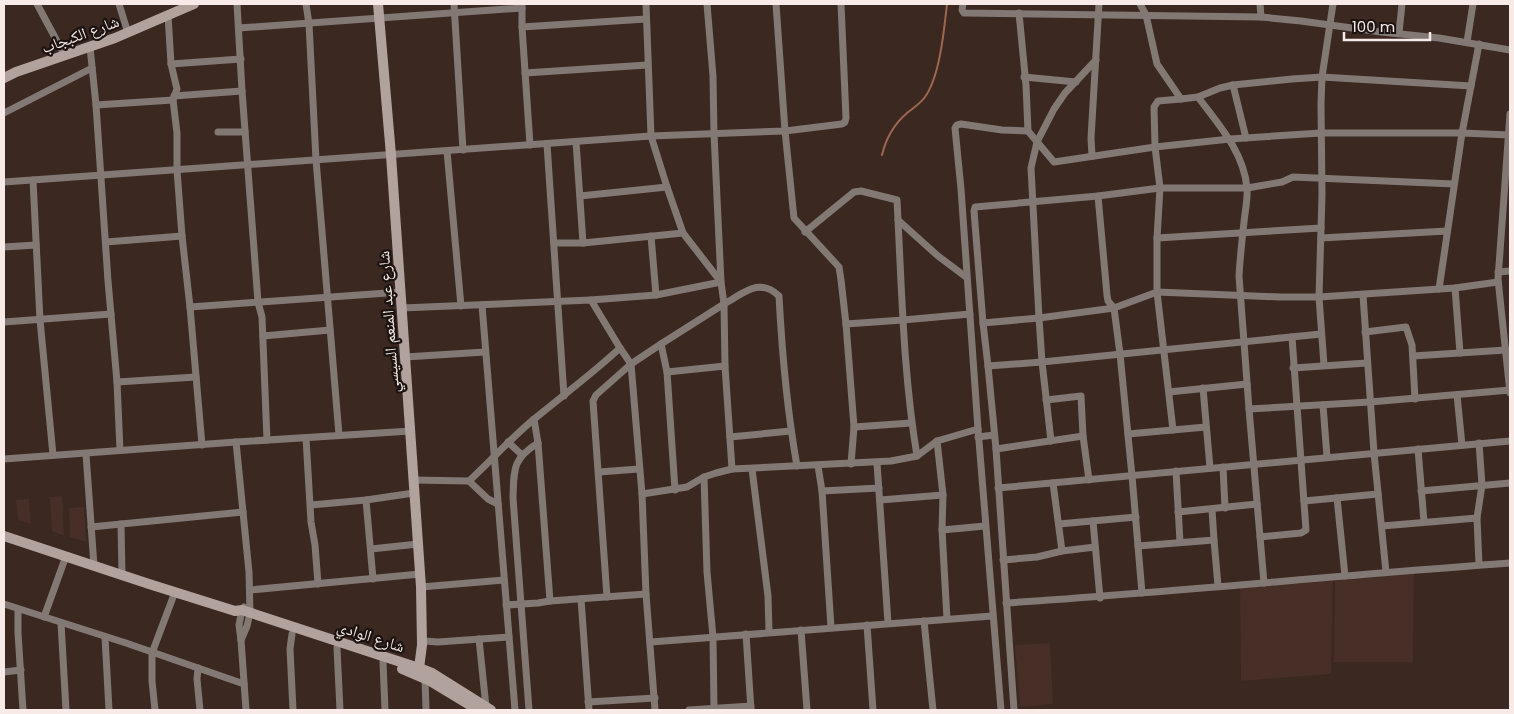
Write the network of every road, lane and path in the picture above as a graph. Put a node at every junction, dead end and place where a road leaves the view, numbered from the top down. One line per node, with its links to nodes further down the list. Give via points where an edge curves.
1 (37, 4): 38 (street)
2 (119, 4): 32 (street)
3 (194, 4): 24 (main road, شارع الكبجاب)
4 (238, 4): 31 (street)
5 (306, 4): 28 (street)
6 (378, 4): 26 (main road, شارع عبد المنعم السيسي)
7 (454, 4): 20 (street)
8 (646, 4): 27 (street)
9 (707, 4): 64 (street)
10 (776, 4): 58 (street)
11 (841, 4): 58 (street, via 845,122)
12 (963, 4): 21 (street, via 964,13)
13 (1099, 4): 22 (street)
14 (1140, 4): 23 (street)
15 (1260, 4): 25 (street)
16 (1333, 4): 29 (street)
17 (1402, 4): 33 (street)
18 (1473, 4): 34 (street)
19 (522, 6): 20 (street); 30 (street)
20 (454, 13): 26 (street); 74 (street)
21 (1019, 13): 22 (street); 45 (street)
22 (1098, 14): 23 (street); 40 (street)
23 (1146, 15): 25 (street); 54 (street, via 1157,64)
24 (168, 16): 32 (main road, شارع الكبجاب); 41 (street)
25 (1261, 17): 29 (street)
26 (379, 18): 28 (street); 76 (main road, شارع عبد المنعم السيسي)
27 (646, 19): 30 (street); 42 (street)
28 (309, 24): 31 (street); 78 (street)
29 (1330, 25): 33 (street); 46 (street)
30 (522, 27): 44 (street)
31 (239, 28): 39 (street)
32 (128, 33): 36 (main road, شارع الكبجاب)
33 (1399, 33): 34 (street)
34 (1467, 42): 35 (street)
35 (1478, 44): 37 (street); 50 (street)
36 (90, 47): 38 (main road, شارع الكبجاب); 43 (street)
37 (1510, 50)
38 (65, 56): 47 (main road, شارع الكبجاب)
39 (241, 59): 41 (street); 51 (street)
40 (1096, 60): 48 (street); 77 (street)
41 (172, 64): 53 (street, via 177,89)
42 (647, 65): 44 (street); 66 (street)
43 (92, 68): 55 (street); 56 (street)
44 (525, 73): 72 (street)
45 (1024, 77): 48 (street); 59 (street)
46 (1322, 77): 49 (street); 50 (street); 62 (street)
47 (4, 78)
48 (1076, 82): 70 (street, via 1054,109)
49 (1233, 85): 52 (street); 67 (street)
50 (1471, 86): 63 (street)
51 (242, 91): 53 (street); 61 (street)
52 (1198, 97): 54 (street); 68 (street)
53 (173, 98): 55 (street); 80 (street)
54 (1181, 99): 73 (street, via 1158,102 1154,107)
55 (96, 105): 81 (street)
56 (4, 113)
57 (1510, 114): 65 (street)
58 (786, 131): 64 (street); 95 (street, via 794,218)
59 (1028, 131): 70 (street); 109 (street, via 961,124 955,128)
60 (218, 132): 61 (street)
61 (245, 132): 79 (street)
62 (1321, 133): 63 (street); 67 (street); 82 (street)
63 (1462, 133): 65 (street); 85 (street)
64 (714, 134): 66 (street); 110 (street)
65 (1510, 135): 108 (street)
66 (651, 136): 69 (street); 86 (street)
67 (1246, 138): 68 (street)
68 (1230, 139): 73 (street); 88 (street, via 1244,171)
69 (576, 142): 71 (street); 89 (street)
70 (1037, 142): 77 (street, via 1054,162); 91 (street, via 1031,168)
71 (547, 144): 72 (street); 103 (street)
72 (530, 145): 74 (street)
73 (1155, 147): 77 (street); 87 (street)
74 (463, 150): 75 (street)
75 (447, 151): 76 (street); 126 (street)
76 (392, 155): 78 (street); 114 (main road, شارع عبد المنعم السيسي)
77 (1092, 156)
78 (316, 160): 79 (street); 120 (street)
79 (248, 165): 80 (street); 122 (street)
80 (177, 170): 81 (street); 98 (street)
81 (101, 175): 83 (street); 102 (street)
82 (1322, 178): 85 (street); 88 (street, via 1293,177); 93 (street)
83 (33, 180): 84 (street); 105 (street)
84 (4, 182)
85 (1454, 184): 94 (street)
86 (666, 187): 89 (street); 96 (street)
87 (1160, 188): 88 (street); 90 (street); 100 (street)
88 (1247, 188): 97 (street)
89 (580, 196): 104 (street)
90 (1098, 196): 91 (street); 129 (street, via 1107,295)
91 (1032, 201): 132 (street); 136 (street, via 975,207)
92 (898, 220): 95 (street, via 897,200 858,190); 109 (street); 134 (street)
93 (1321, 228): 97 (street); 101 (street)
94 (1447, 231): 101 (street); 113 (street)
95 (806, 232): 137 (street, via 839,267)
96 (683, 233): 99 (street); 110 (street)
97 (1243, 233): 100 (street); 117 (street)
98 (182, 236): 102 (street); 127 (street)
99 (651, 236): 104 (street); 116 (street)
100 (1157, 238): 115 (street)
101 (1321, 238): 119 (street)
102 (106, 242): 130 (street)
103 (554, 243): 104 (street); 123 (street)
104 (583, 243)
105 (36, 245): 106 (street); 133 (street)
106 (4, 247)
107 (1510, 271): 108 (street)
108 (1498, 272): 111 (street)
109 (966, 277): 131 (street)
110 (721, 282): 116 (street); 124 (street)
111 (1498, 282): 112 (street); 143 (street)
112 (1455, 288): 113 (street); 150 (street)
113 (1439, 289): 118 (street)
114 (400, 292): 120 (street); 128 (main road, شارع عبد المنعم السيسي)
115 (1157, 292): 117 (street); 129 (street); 147 (street)
116 (656, 295): 121 (street)
117 (1240, 295): 119 (street); 144 (street)
118 (1363, 295): 119 (street); 139 (street)
119 (1319, 297): 140 (street)
120 (327, 298): 122 (street); 138 (street)
121 (591, 300): 123 (street); 146 (street)
122 (258, 302): 127 (street); 141 (street)
123 (557, 302): 125 (street); 169 (street)
124 (724, 304): 145 (street); 157 (street); 182 (street, via 763,286 779,296)
125 (482, 305): 126 (street); 149 (street)
126 (461, 306): 128 (street)
127 (190, 308): 162 (street)
128 (402, 308): 153 (main road, شارع عبد المنعم السيسي)
129 (1114, 308): 132 (street); 151 (street)
130 (111, 314): 133 (street); 163 (street)
131 (970, 314): 134 (street); 183 (street)
132 (1039, 318): 136 (street); 154 (street)
133 (40, 320): 135 (street); 205 (street)
134 (903, 320): 137 (street); 177 (street)
135 (4, 322)
136 (983, 323): 158 (street)
137 (846, 324): 178 (street)
138 (330, 330): 141 (street); 185 (street)
139 (1365, 332): 152 (street, via 1406,328); 155 (street)
140 (1321, 334): 142 (street); 159 (street)
141 (263, 336): 190 (street)
142 (1292, 338): 144 (street); 160 (street)
143 (1508, 341): 148 (street)
144 (1244, 342): 147 (street); 164 (street)
145 (661, 344): 156 (street); 161 (street)
146 (620, 348): 156 (street); 169 (street)
147 (1165, 350): 151 (street); 166 (street)
148 (1506, 350): 150 (street); 167 (street)
149 (486, 352): 153 (street); 207 (street)
150 (1460, 353): 152 (street)
151 (1120, 354): 154 (street); 184 (street)
152 (1413, 356): 170 (street)
153 (405, 357): 181 (main road, شارع عبد المنعم السيسي)
154 (1042, 362): 158 (street); 171 (street)
155 (1367, 363): 159 (street); 172 (street)
156 (631, 364): 219 (street); 223 (street, via 596,395 593,402)
157 (725, 366): 161 (street); 188 (street)
158 (988, 366): 186 (street)
159 (1324, 366): 160 (street)
160 (1293, 368): 174 (street)
161 (667, 372): 234 (street)
162 (196, 377): 163 (street); 198 (street)
163 (117, 382): 202 (street)
164 (1247, 384): 165 (street); 175 (street)
165 (1203, 388): 166 (street); 179 (street)
166 (1169, 392): 180 (street)
167 (1510, 392): 168 (street)
168 (1457, 395): 170 (street); 199 (street)
169 (564, 396): 176 (street)
170 (1415, 399): 172 (street)
171 (1046, 400): 187 (street, via 1081,396); 193 (street)
172 (1370, 402): 173 (street); 203 (street)
173 (1323, 405): 174 (street); 209 (street)
174 (1297, 406): 175 (street); 211 (street)
175 (1249, 409): 214 (street)
176 (534, 419): 195 (street); 196 (street)
177 (911, 423): 178 (street); 208 (street)
178 (854, 427): 213 (street)
179 (1206, 427): 180 (street); 218 (street)
180 (1173, 430): 184 (street)
181 (410, 431): 185 (street); 226 (main road, شارع عبد المنعم السيسي)
182 (791, 431): 188 (street); 215 (street)
183 (978, 433): 186 (street); 192 (street); 258 (street)
184 (1128, 434): 224 (street)
185 (339, 435): 189 (street)
186 (994, 435): 200 (street)
187 (1083, 436): 193 (street); 227 (street)
188 (730, 437): 220 (street)
189 (306, 438): 190 (street); 247 (street)
190 (267, 440): 194 (street)
191 (1510, 440): 197 (street)
192 (937, 441): 208 (street); 240 (street)
193 (1051, 441): 200 (street)
194 (236, 442): 198 (street); 250 (street)
195 (508, 442): 206 (street); 207 (street)
196 (538, 443): 206 (street); 295 (street)
197 (1479, 443): 199 (street); 231 (street)
198 (202, 444): 202 (street)
199 (1462, 445): 201 (street)
200 (996, 449): 233 (street)
201 (1418, 449): 203 (street); 236 (street)
202 (120, 450): 204 (street)
203 (1374, 453): 209 (street); 239 (street)
204 (86, 454): 205 (street); 260 (street)
205 (53, 455): 210 (street)
206 (522, 455): 269 (street, via 515,467 512,498)
207 (494, 456): 228 (street); 245 (street)
208 (917, 456): 212 (street)
209 (1327, 458): 211 (street)
210 (4, 459)
211 (1301, 460): 214 (street); 244 (street)
212 (877, 463): 213 (street); 232 (street)
213 (851, 464): 216 (street)
214 (1254, 464): 217 (street); 246 (street)
215 (797, 466): 216 (street); 221 (street)
216 (818, 466): 235 (street)
217 (1223, 467): 218 (street); 248 (street)
218 (1210, 468): 222 (street)
219 (639, 469): 223 (street); 238 (street)
220 (732, 469): 221 (street); 225 (street)
221 (752, 469): 312 (street, via 768,596)
222 (1176, 471): 224 (street); 251 (street)
223 (599, 472): 292 (street)
224 (1132, 476): 227 (street); 252 (street)
225 (704, 477): 234 (street); 317 (street)
226 (413, 480): 228 (street); 237 (main road, شارع عبد المنعم السيسي)
227 (1089, 480): 229 (street)
228 (469, 481): 245 (street)
229 (1053, 483): 233 (street); 257 (street)
230 (1510, 483): 231 (street)
231 (1482, 485): 236 (street); 253 (street)
232 (879, 488): 235 (street); 243 (street)
233 (998, 488): 274 (street)
234 (675, 490): 238 (street)
235 (822, 491): 310 (street)
236 (1421, 491): 255 (street)
237 (414, 493): 242 (street); 266 (main road, شارع عبد المنعم السيسي)
238 (642, 494): 291 (street)
239 (1378, 494): 241 (street); 259 (street)
240 (943, 495): 243 (street); 261 (street)
241 (1337, 498): 244 (street); 281 (street)
242 (366, 500): 247 (street); 270 (street)
243 (880, 500): 308 (street)
244 (1304, 501): 263 (street, via 1304,532)
245 (498, 504): 271 (street)
246 (1257, 504): 248 (street); 263 (street)
247 (311, 505): 285 (street)
248 (1225, 508): 249 (street)
249 (1212, 510): 251 (street); 264 (street)
250 (243, 512): 256 (street); 288 (street)
251 (1178, 512): 265 (street)
252 (1136, 517): 254 (street); 267 (street)
253 (1477, 518): 255 (street); 276 (street)
254 (1093, 521): 257 (street); 268 (street)
255 (1424, 522): 259 (street)
256 (121, 524): 260 (street); 280 (street)
257 (1059, 524): 272 (street)
258 (986, 526): 261 (street); 304 (street)
259 (1382, 526): 278 (street)
260 (91, 527): 277 (street)
261 (942, 530): 303 (street)
262 (4, 536): 273 (main road, شارع الوادي)
263 (1260, 537): 284 (street)
264 (1214, 540): 265 (street); 286 (street)
265 (1180, 542): 267 (street)
266 (418, 544): 270 (street); 279 (main road, شارع عبد المنعم السيسي)
267 (1138, 546): 290 (street)
268 (1095, 547): 272 (street); 293 (street)
269 (515, 548): 271 (street); 297 (street)
270 (371, 550): 282 (street)
271 (502, 550): 283 (street)
272 (1062, 551): 274 (street)
273 (66, 556): 277 (main road, شارع الوادي); 302 (street)
274 (1003, 560): 298 (street)
275 (1510, 563): 276 (street)
276 (1480, 565): 278 (street)
277 (94, 566): 280 (main road, شارع الوادي)
278 (1386, 572): 281 (street)
279 (420, 574): 282 (street); 287 (main road, شارع عبد المنعم السيسي)
280 (122, 575): 289 (main road, شارع الوادي)
281 (1345, 576): 284 (street)
282 (373, 579): 285 (street)
283 (504, 580): 287 (street); 299 (street)
284 (1264, 583): 286 (street)
285 (318, 584): 288 (street)
286 (1218, 586): 290 (street)
287 (421, 587): 318 (main road, شارع عبد المنعم السيسي)
288 (250, 590): 301 (street)
289 (174, 592): 301 (main road, شارع الوادي); 322 (street)
290 (1142, 593): 293 (street)
291 (646, 594): 292 (street); 320 (street)
292 (607, 597): 294 (street)
293 (1100, 598): 298 (street)
294 (581, 599): 295 (street); 331 (street)
295 (550, 601): 297 (street)
296 (4, 604): 300 (street)
297 (521, 604): 299 (street); 346 (street)
298 (1006, 604): 305 (street)
299 (506, 605): 316 (street)
300 (18, 609): 302 (street); 326 (street)
301 (244, 612): 313 (main road, شارع الوادي); 324 (main road, شارع الوادي); 329 (street, via 239,633)
302 (44, 618): 307 (street)
303 (947, 619): 304 (street); 306 (street)
304 (993, 619): 305 (street); 353 (street)
305 (1007, 620): 354 (street)
306 (924, 621): 308 (street); 352 (street)
307 (61, 623): 315 (street); 336 (street)
308 (888, 623): 309 (street)
309 (867, 625): 310 (street); 351 (street)
310 (832, 627): 311 (street)
311 (801, 630): 312 (street); 350 (street)
312 (769, 632): 314 (street)
313 (292, 634): 321 (main road, شارع الوادي); 341 (street)
314 (746, 634): 317 (street); 332 (street)
315 (105, 637): 322 (street); 337 (street)
316 (509, 637): 319 (street); 345 (street)
317 (713, 637): 320 (street); 334 (street)
318 (421, 638): 319 (street, via 438,642); 324 (main road, شارع عبد المنعم السيسي)
319 (479, 639): 333 (street)
320 (651, 642): 330 (street)
321 (337, 648): 323 (main road, شارع الوادي); 342 (street)
322 (152, 654): 325 (street); 338 (street)
323 (383, 662): 328 (main road, شارع الوادي); 343 (street)
324 (416, 667): 333 (main road, شارع الوادي, via 432,673)
325 (198, 668): 329 (street); 339 (street)
326 (21, 670): 327 (street); 335 (street)
327 (4, 672)
328 (424, 678): 333 (main road, شارع الوادي); 344 (street)
329 (244, 684): 340 (street)
330 (655, 698): 331 (street); 348 (street)
331 (588, 702): 347 (street)
332 (751, 708): 334 (street)
333 (481, 709)
334 (711, 709): 349 (street)
335 (23, 710)
336 (66, 710)
337 (109, 710)
338 (155, 710)
339 (200, 710)
340 (246, 710)
341 (294, 710)
342 (340, 710)
343 (385, 710)
344 (426, 710)
345 (515, 710)
346 (529, 710)
347 (589, 710)
348 (655, 710)
349 (689, 710)
350 (807, 710)
351 (873, 710)
352 (933, 710)
353 (1001, 710)
354 (1014, 710)

